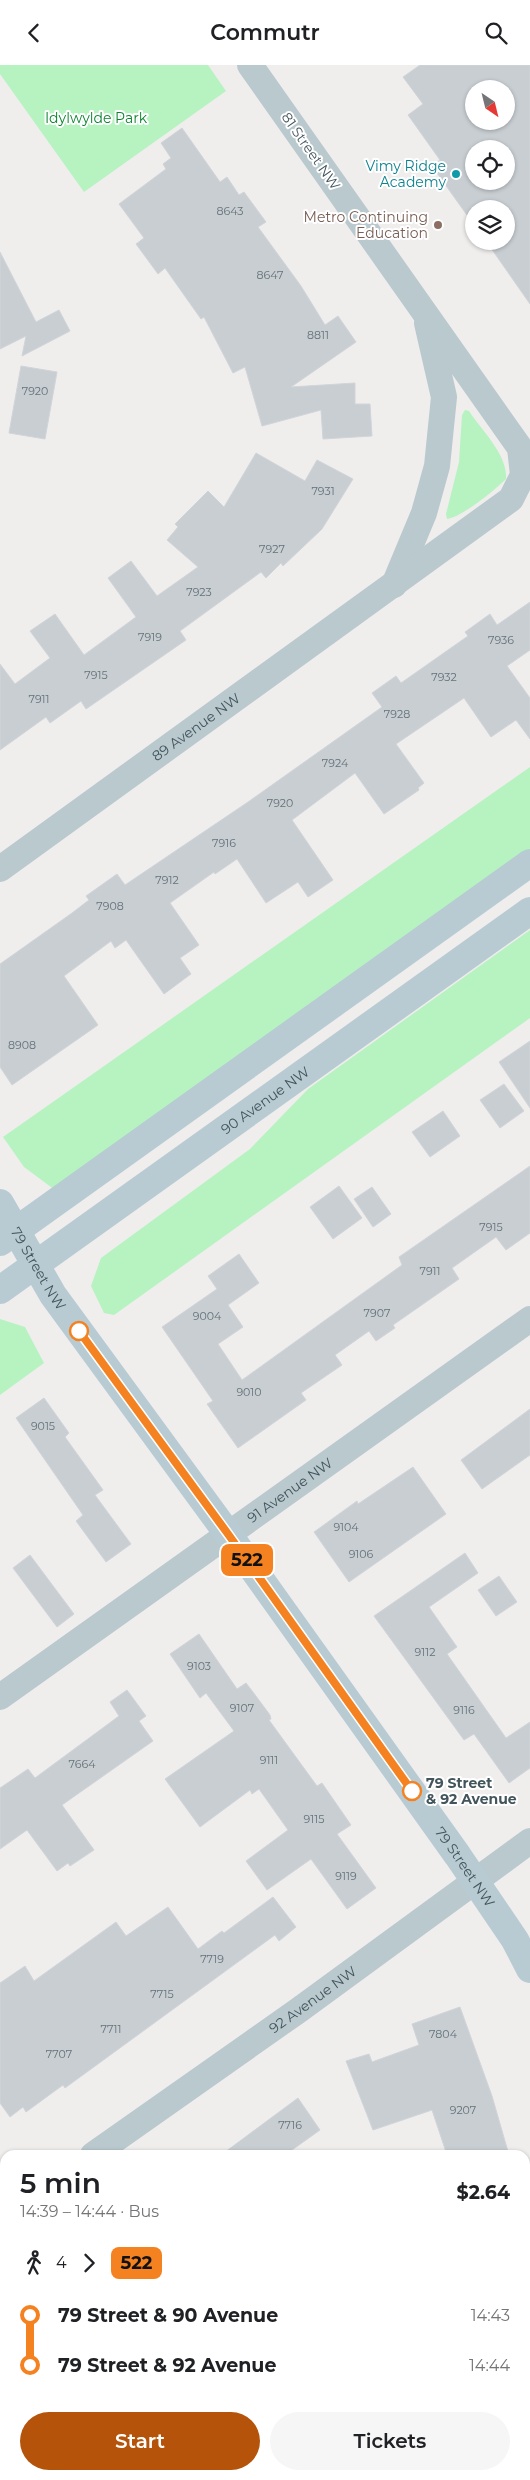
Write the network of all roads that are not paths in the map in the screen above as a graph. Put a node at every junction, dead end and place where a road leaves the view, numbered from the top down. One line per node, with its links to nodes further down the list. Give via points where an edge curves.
1 (250, 65): 2 (street, 81 Street NW)
2 (424, 311): 3 (street, 81 Street NW, via 520,448); 4 (street, 81 Street NW, via 444,397 438,466 424,513)
3 (523, 475): 4 (street, 89 Avenue NW, via 511,499)
4 (394, 585): 6 (street, 89 Avenue NW)
5 (530, 863): 9 (main road)
6 (0, 869)
7 (530, 911): 10 (main road, 90 Avenue NW)
8 (0, 1203): 9 (main road, 79 Street NW)
9 (8, 1236): 10 (main road, 79 Street NW)
10 (36, 1265): 11 (main road, 90 Avenue NW); 13 (main road, 79 Street NW, via 53,1295)
11 (0, 1290)
12 (530, 1319): 13 (street, 91 Avenue NW)
13 (228, 1534): 14 (street, 91 Avenue NW); 16 (main road, 79 Street NW)
14 (0, 1697)
15 (530, 1841): 16 (street, 92 Avenue NW)
16 (475, 1881): 17 (main road, 79 Street NW, via 515,1940); 18 (street, 92 Avenue NW)
17 (530, 1969)
18 (101, 2150)

